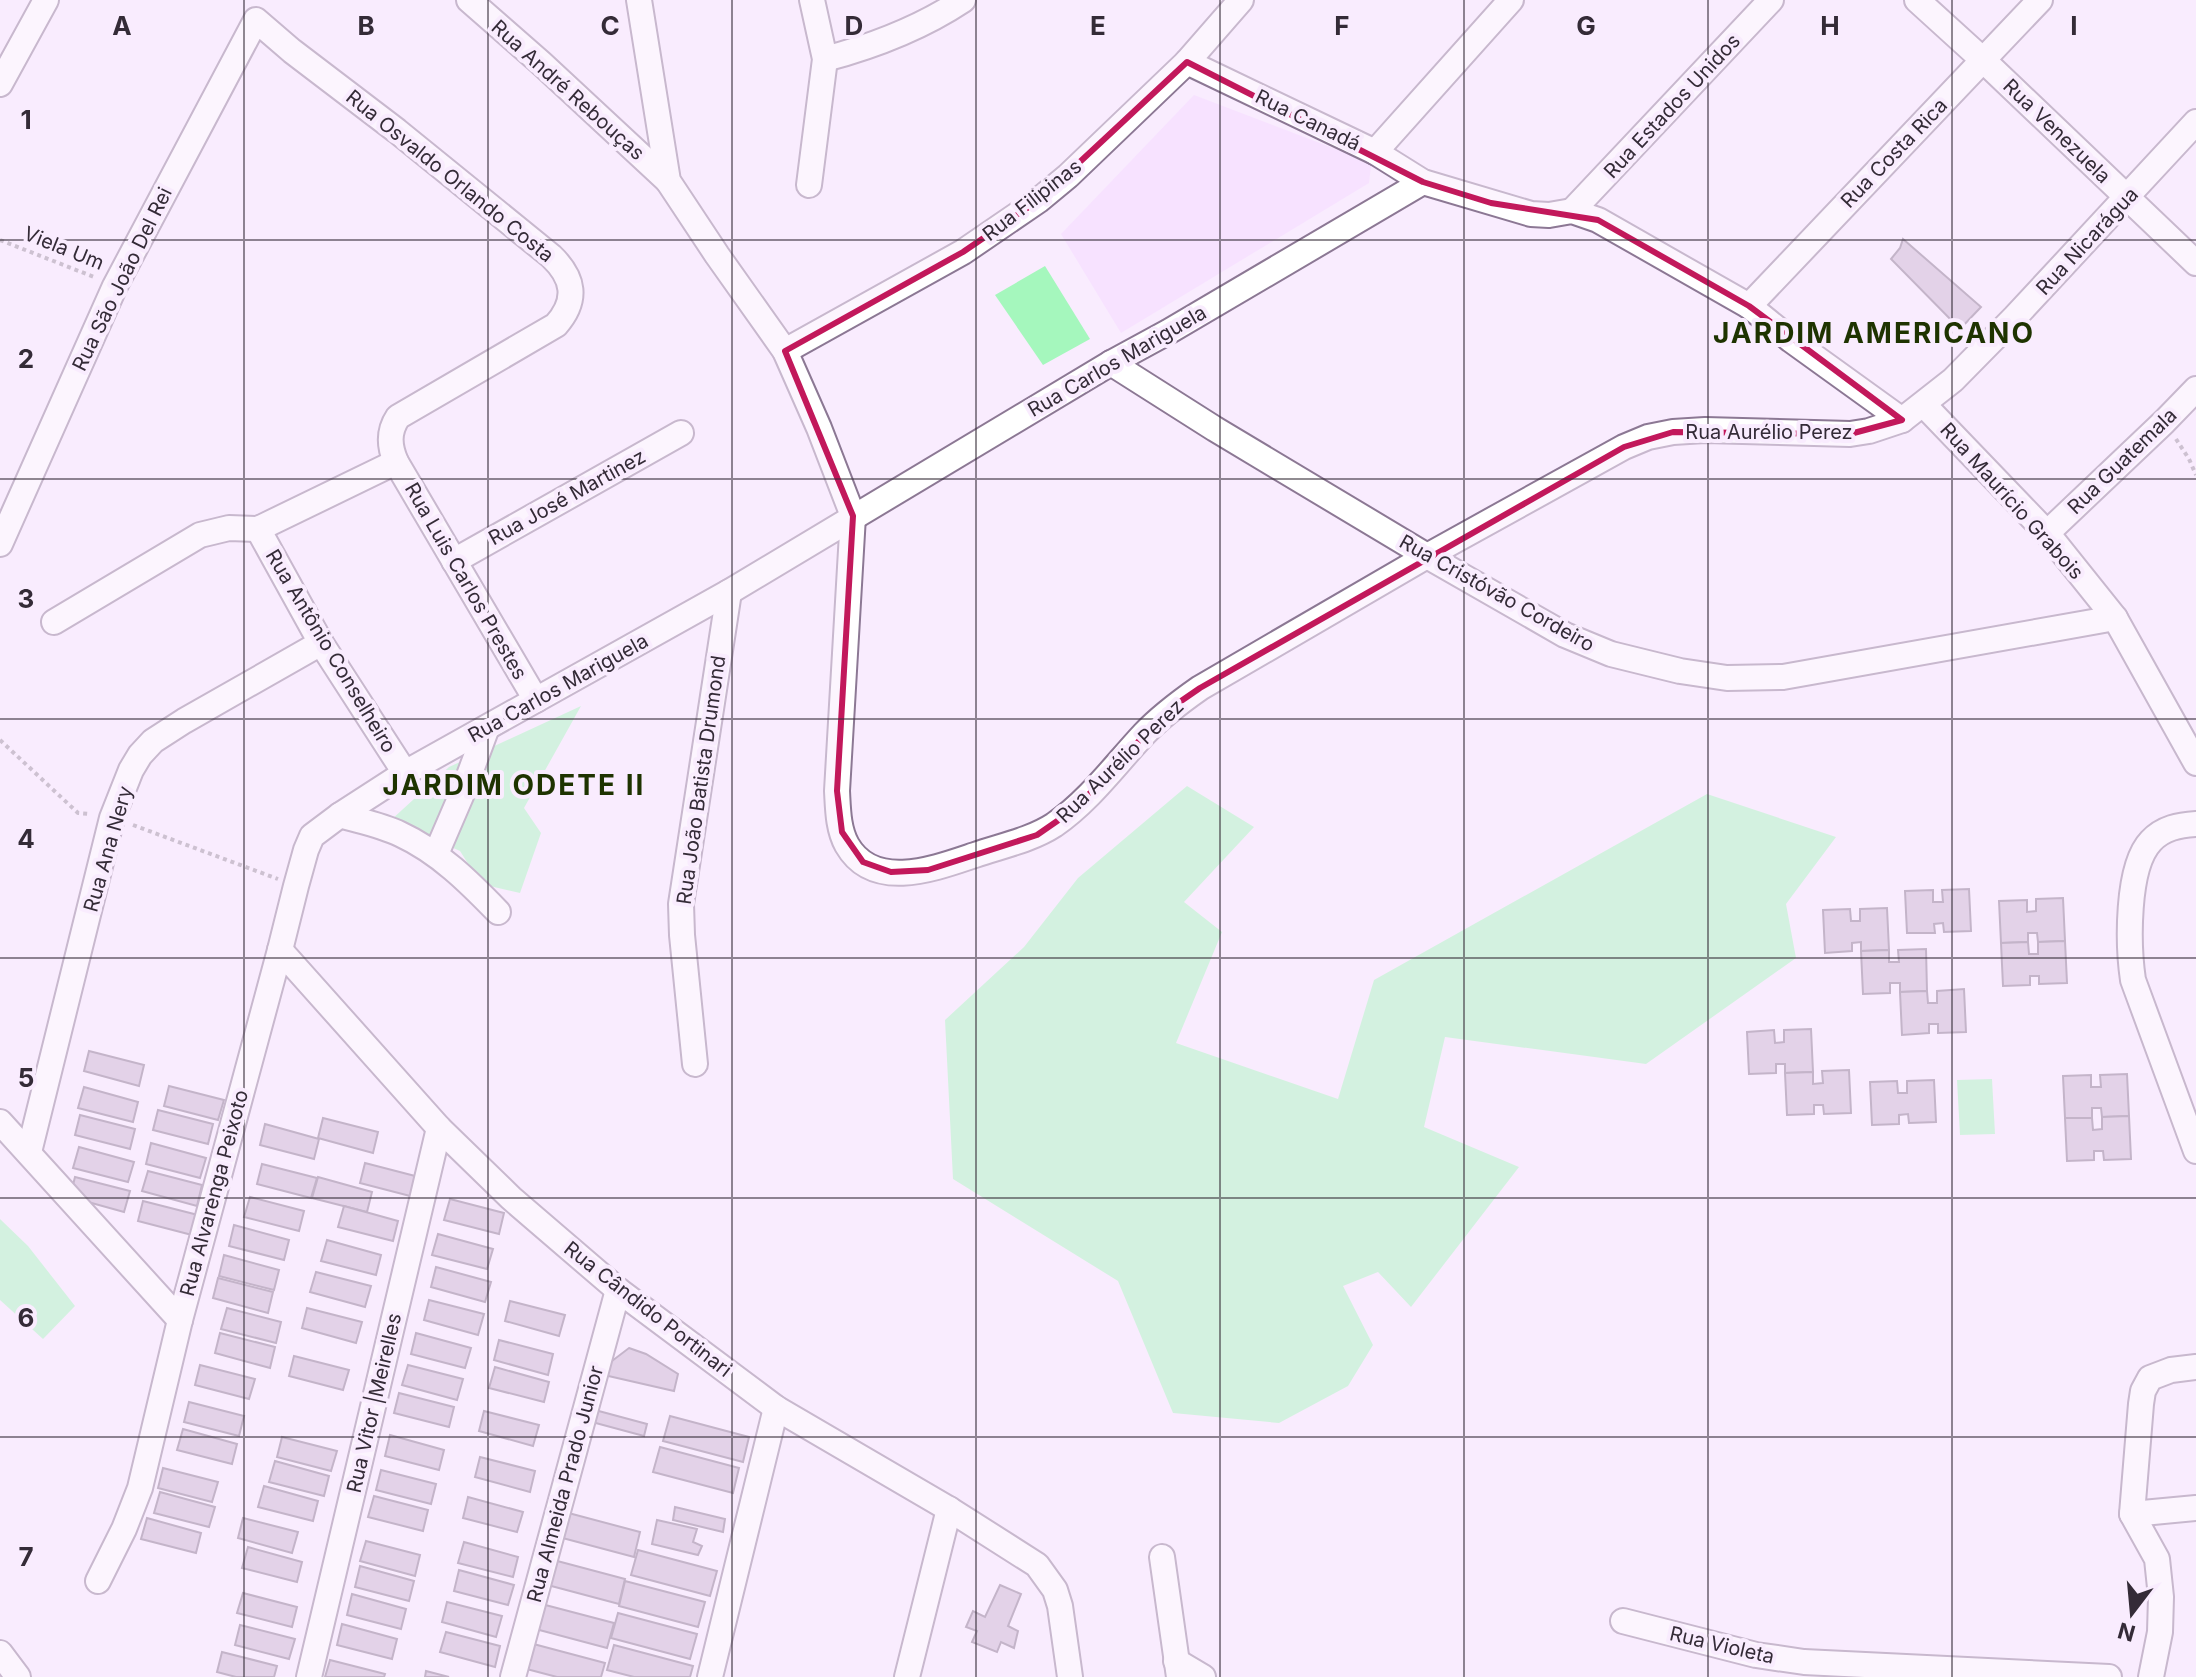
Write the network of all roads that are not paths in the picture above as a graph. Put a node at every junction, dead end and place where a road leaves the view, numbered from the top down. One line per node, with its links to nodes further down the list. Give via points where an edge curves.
1 (46, 0): 15 (street)
2 (469, 0): 18 (street, Rua André Rebouças)
3 (639, 0): 18 (street, Rua Aurélio Perez)
4 (812, 0): 12 (street)
5 (963, 0): 12 (street, via 900,34)
6 (1241, 0): 14 (street, Rua Filipinas)
7 (1511, 0): 17 (street, Rua Canadá)
8 (1771, 0): 22 (street, Rua Estados Unidos)
9 (1917, 0): 13 (street, Rua Venezuela)
10 (2040, 0): 13 (street, Rua Costa Rica)
11 (256, 20): 31 (street, Rua Osvaldo Orlando Costa, via 551,256 568,276 570,301 556,325 398,417 390,447); 35 (street, Rua São João Del Rei, via 115,286)
12 (825, 59): 20 (street)
13 (1983, 60): 21 (street, Rua Venezuela); 24 (street, Rua Costa Rica)
14 (1187, 62): 17 (street, Rua Canadá); 25 (street, Rua Filipinas, via 1039,200 963,252)
15 (0, 84)
16 (2196, 122): 21 (street, Rua Nicarágua)
17 (1375, 152): 19 (street)
18 (668, 181): 25 (street, Rua Aurélio Perez)
19 (1423, 182): 22 (street, via 1531,214); 26 (street, Rua Carlos Mariguela)
20 (809, 185)
21 (2127, 197): 23 (street, Rua Venezuela); 28 (street, Rua Nicarágua)
22 (1572, 211): 24 (street, via 1598,220)
23 (2196, 263)
24 (1749, 306): 29 (street)
25 (785, 351): 32 (street, Rua Aurélio Perez)
26 (1111, 363): 32 (street, Rua Carlos Mariguela); 36 (street, Rua Cristóvão Cordeiro)
27 (2196, 389): 34 (street, Rua Guatemala)
28 (1924, 405): 29 (street, Rua Nicarágua); 34 (street, Rua Maurício Grabois)
29 (1902, 420): 36 (street, Rua Aurélio Perez, via 1850,434 1705,430 1648,437)
30 (681, 433): 37 (street, Rua José Martinez)
31 (396, 462): 33 (street); 37 (street, Rua Luis Carlos Prestes)
32 (853, 516): 36 (street, Rua Aurélio Perez, via 839,817 848,846 863,862 905,873 1037,835 1054,825 1168,710); 38 (street, Rua Carlos Mariguela)
33 (258, 529): 40 (street, via 200,535); 41 (street, Rua Antônio Conselheiro)
34 (2047, 533): 39 (street, Rua Maurício Grabois)
35 (0, 544)
36 (1427, 556): 39 (street, Rua Cristóvão Cordeiro, via 1565,635 1611,654 1727,678 1783,677)
37 (454, 561): 42 (street, Rua Luis Carlos Prestes)
38 (729, 592): 42 (street, Rua Carlos Mariguela); 51 (street, Rua João Batista Drumond, via 681,904)
39 (2115, 618): 44 (street, Rua Maurício Grabois)
40 (54, 622)
41 (321, 643): 45 (street, Rua Antônio Conselheiro); 55 (street, Rua Ana Nery, via 153,741 131,770 112,818)
42 (536, 700): 43 (street, Rua Carlos Mariguela)
43 (486, 730): 45 (street, Rua Carlos Mariguela); 48 (street)
44 (2196, 763)
45 (405, 773): 46 (street, Rua Carlos Mariguela)
46 (340, 815): 48 (street, via 400,834); 50 (street, Rua Alvarenga Peixoto, via 312,836)
47 (2196, 824): 54 (street, via 2167,829 2143,853 2133,888 2130,959)
48 (436, 854): 49 (street)
49 (498, 912)
50 (280, 950): 53 (street, Rua Cândido Portinari); 57 (street, Rua Alvarenga Peixoto)
51 (695, 1064)
52 (0, 1122): 55 (street)
53 (439, 1128): 56 (street, Rua Cândido Portinari); 70 (street, Rua Vitor |Meirelles)
54 (2196, 1151)
55 (29, 1152): 57 (street)
56 (618, 1290): 59 (street, Rua Cândido Portinari); 71 (street, Rua Almeida Prado Junior)
57 (180, 1320): 64 (street, Rua Alvarenga Peixoto, via 140,1488)
58 (2196, 1367): 62 (street, via 2157,1374 2146,1383)
59 (776, 1408): 61 (street, Rua Cândido Portinari); 72 (street)
60 (2196, 1508): 62 (street)
61 (949, 1509): 73 (street); 74 (street, Rua Cândido Portinari, via 1037,1565 1060,1606)
62 (2132, 1514): 77 (street, via 2157,1559 2160,1632)
63 (1162, 1557): 67 (street)
64 (98, 1581)
65 (1623, 1621): 68 (street, Rua Violeta, via 1788,1660)
66 (0, 1653): 69 (street)
67 (1178, 1669): 75 (street)
68 (1957, 1673): 76 (street, Rua Violeta)
69 (18, 1677)
70 (309, 1677)
71 (513, 1677)
72 (710, 1677)
73 (907, 1677)
74 (1070, 1677)
75 (1203, 1677)
76 (2109, 1677)
77 (2151, 1677)

